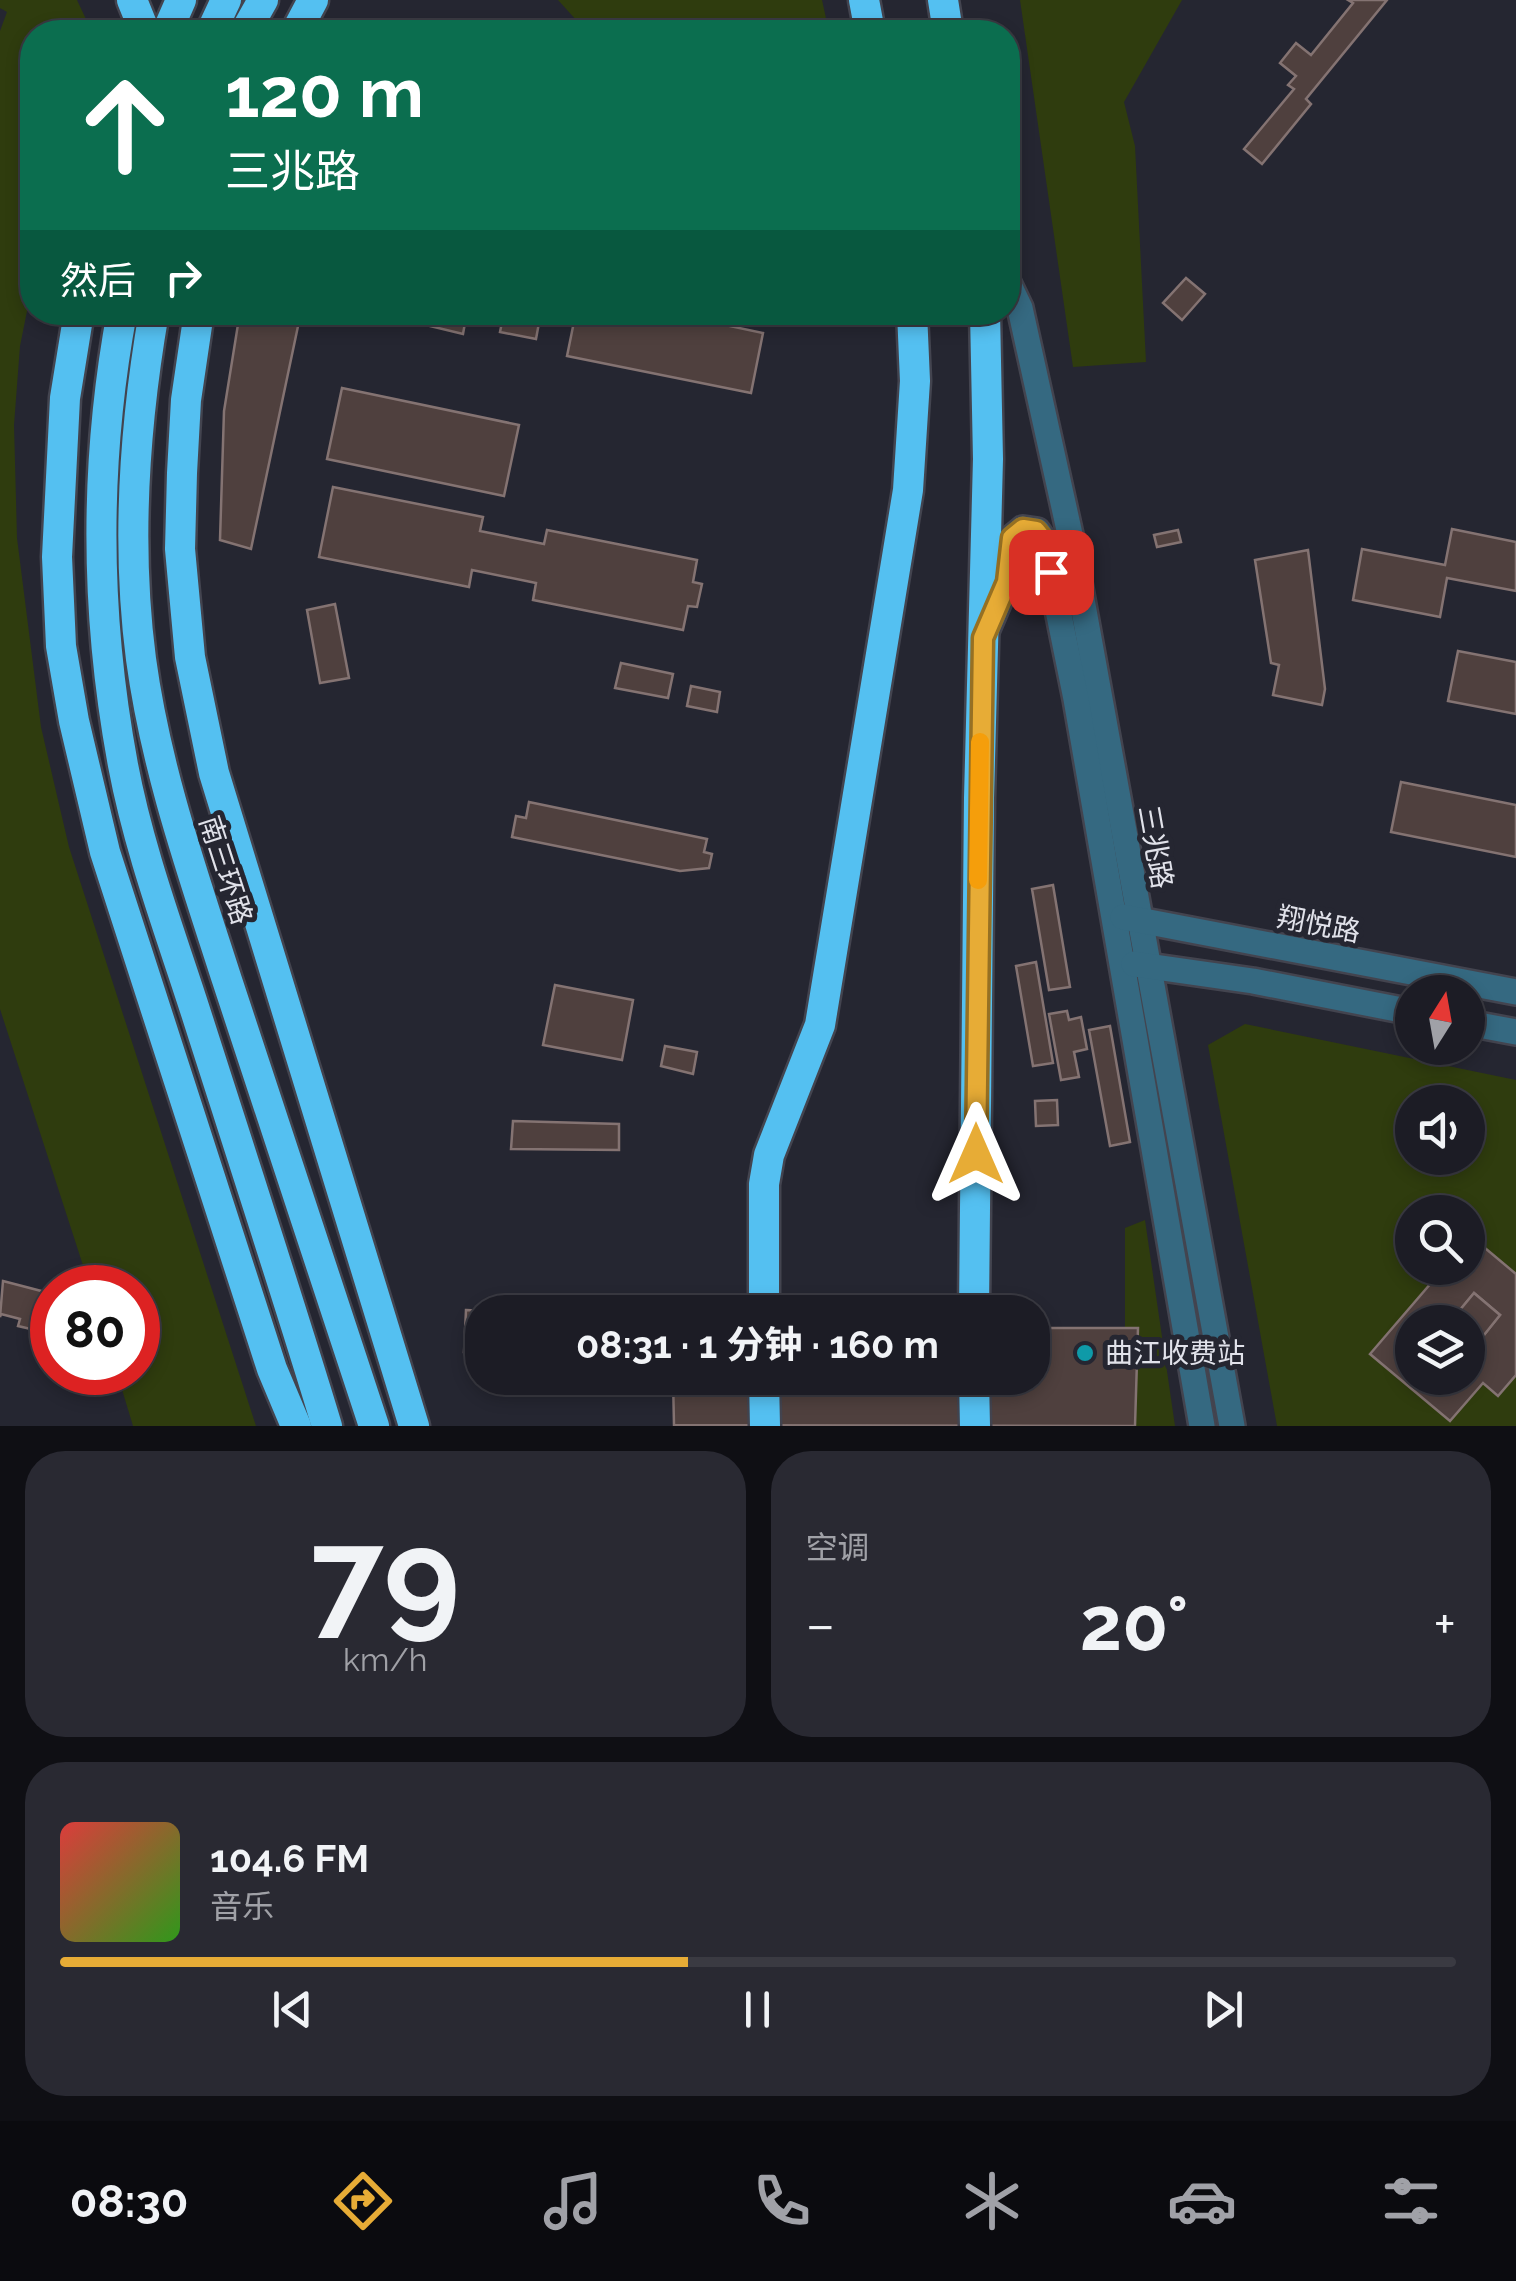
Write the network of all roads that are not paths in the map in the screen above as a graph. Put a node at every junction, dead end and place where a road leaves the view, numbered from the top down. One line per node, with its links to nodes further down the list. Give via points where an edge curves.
1 (1020, 308): 10 (street, 三兆路, via 1072,539)
2 (77, 325): 21 (highway, via 56,556 74,721 110,870)
3 (120, 325): 22 (highway, via 103,440 101,526 103,612 124,768 158,897)
4 (152, 325): 23 (highway, 南三环路, via 136,436 134,507 134,580 151,724 185,853)
5 (197, 325): 24 (highway, via 186,400 180,549 190,657 214,773)
6 (913, 325): 17 (highway, via 908,490 820,1025 769,1155)
7 (986, 325): 8 (highway)
8 (983, 638): 9 (street, 三兆路, via 1007,582 1012,538 1023,529 1036,531 1044,541 1076,699); 18 (highway)
9 (1112, 914): 10 (street, 翔悦路); 11 (street, 三兆路)
10 (1139, 920): 12 (street, 三兆路); 13 (street, 翔悦路)
11 (1119, 962): 12 (street); 27 (street, 三兆路)
12 (1147, 966): 14 (street); 28 (street, 三兆路)
13 (1516, 992)
14 (1395, 1009)
15 (1485, 1026): 16 (street)
16 (1516, 1032)
17 (764, 1295)
18 (974, 1295)
19 (764, 1395): 25 (highway)
20 (974, 1395): 26 (highway)
21 (296, 1426)
22 (326, 1426)
23 (374, 1426)
24 (414, 1426)
25 (765, 1426)
26 (975, 1426)
27 (1202, 1426)
28 (1232, 1426)

